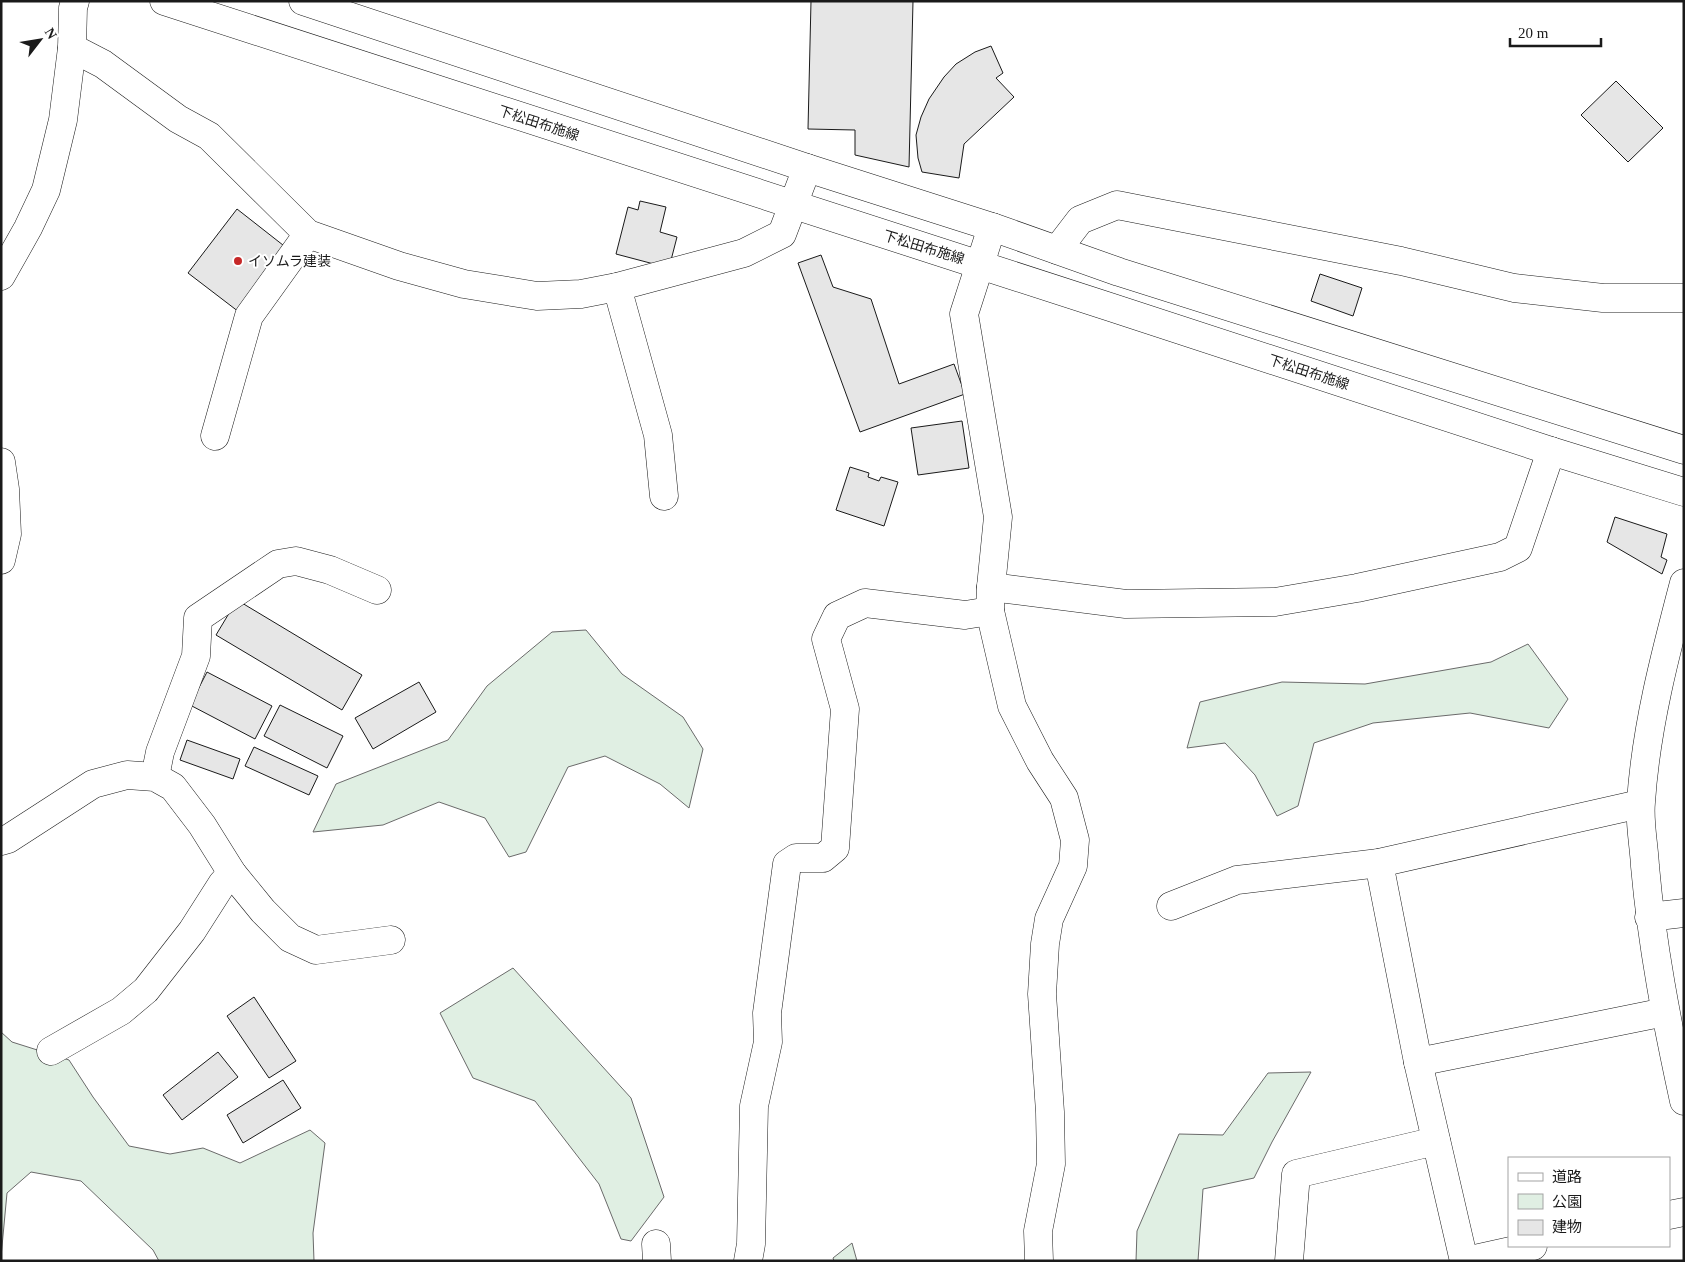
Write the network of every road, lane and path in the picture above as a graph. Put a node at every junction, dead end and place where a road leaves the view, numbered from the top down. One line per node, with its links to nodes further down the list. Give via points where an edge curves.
1 (75, 1): 4 (street)
2 (164, 1): 6 (street, 下松田布施線)
3 (303, 1): 5 (street)
4 (72, 48): 8 (street, via 103,64 178,118 209,136); 11 (street, via 63,120 46,190)
5 (807, 168): 6 (street); 7 (street)
6 (793, 205): 10 (street, 下松田布施線); 12 (street, via 782,234 744,252)
7 (992, 227): 9 (street); 10 (street)
8 (308, 234): 12 (street, via 399,266 464,284 537,296 581,294); 14 (street, via 249,316)
9 (1057, 250): 13 (street, via 1080,220 1117,205 1401,261 1514,288 1603,298); 15 (street, via 1128,276)
10 (979, 264): 16 (street, 下松田布施線); 23 (street, via 964,314 998,517)
11 (1, 276)
12 (617, 287): 19 (street, via 658,435)
13 (1684, 298)
14 (215, 436)
15 (1684, 450)
16 (1551, 451): 18 (street, 下松田布施線); 23 (street, via 1518,548 1500,557 1275,602 1126,604)
17 (1, 462): 20 (street, via 7,534)
18 (1684, 492)
19 (664, 496)
20 (1, 560)
21 (1684, 583): 25 (street, via 1659,676 1646,744)
22 (377, 590): 24 (street, via 330,570 296,561 278,564 198,618 196,656 160,752)
23 (991, 599): 41 (street, via 965,614 865,603 837,616 826,639 845,709 835,848 823,858 796,858 787,864 768,1013 768,1042 754,1106); 42 (street, via 1012,706 1064,798 1075,840 1073,866 1049,918 1045,944 1042,994 1050,1164 1038,1231)
24 (155, 778): 26 (street, via 127,775 93,784); 28 (street, via 173,787)
25 (1640, 804): 27 (street); 31 (street)
26 (1, 841)
27 (1379, 863): 29 (street, via 1237,880); 35 (street)
28 (232, 873): 32 (street, via 290,938 316,950); 34 (street, via 192,932 146,990 121,1011)
29 (1171, 906)
30 (1684, 913): 31 (street)
31 (1650, 917): 33 (street)
32 (391, 940)
33 (1665, 1012): 35 (street); 36 (street)
34 (52, 1051)
35 (1418, 1062): 37 (street)
36 (1684, 1101)
37 (1436, 1141): 43 (street, via 1296,1174); 44 (street)
38 (1684, 1212): 39 (street)
39 (1670, 1216)
40 (1528, 1247): 44 (street)
41 (748, 1261)
42 (1039, 1261)
43 (1289, 1261)
44 (1465, 1261)

